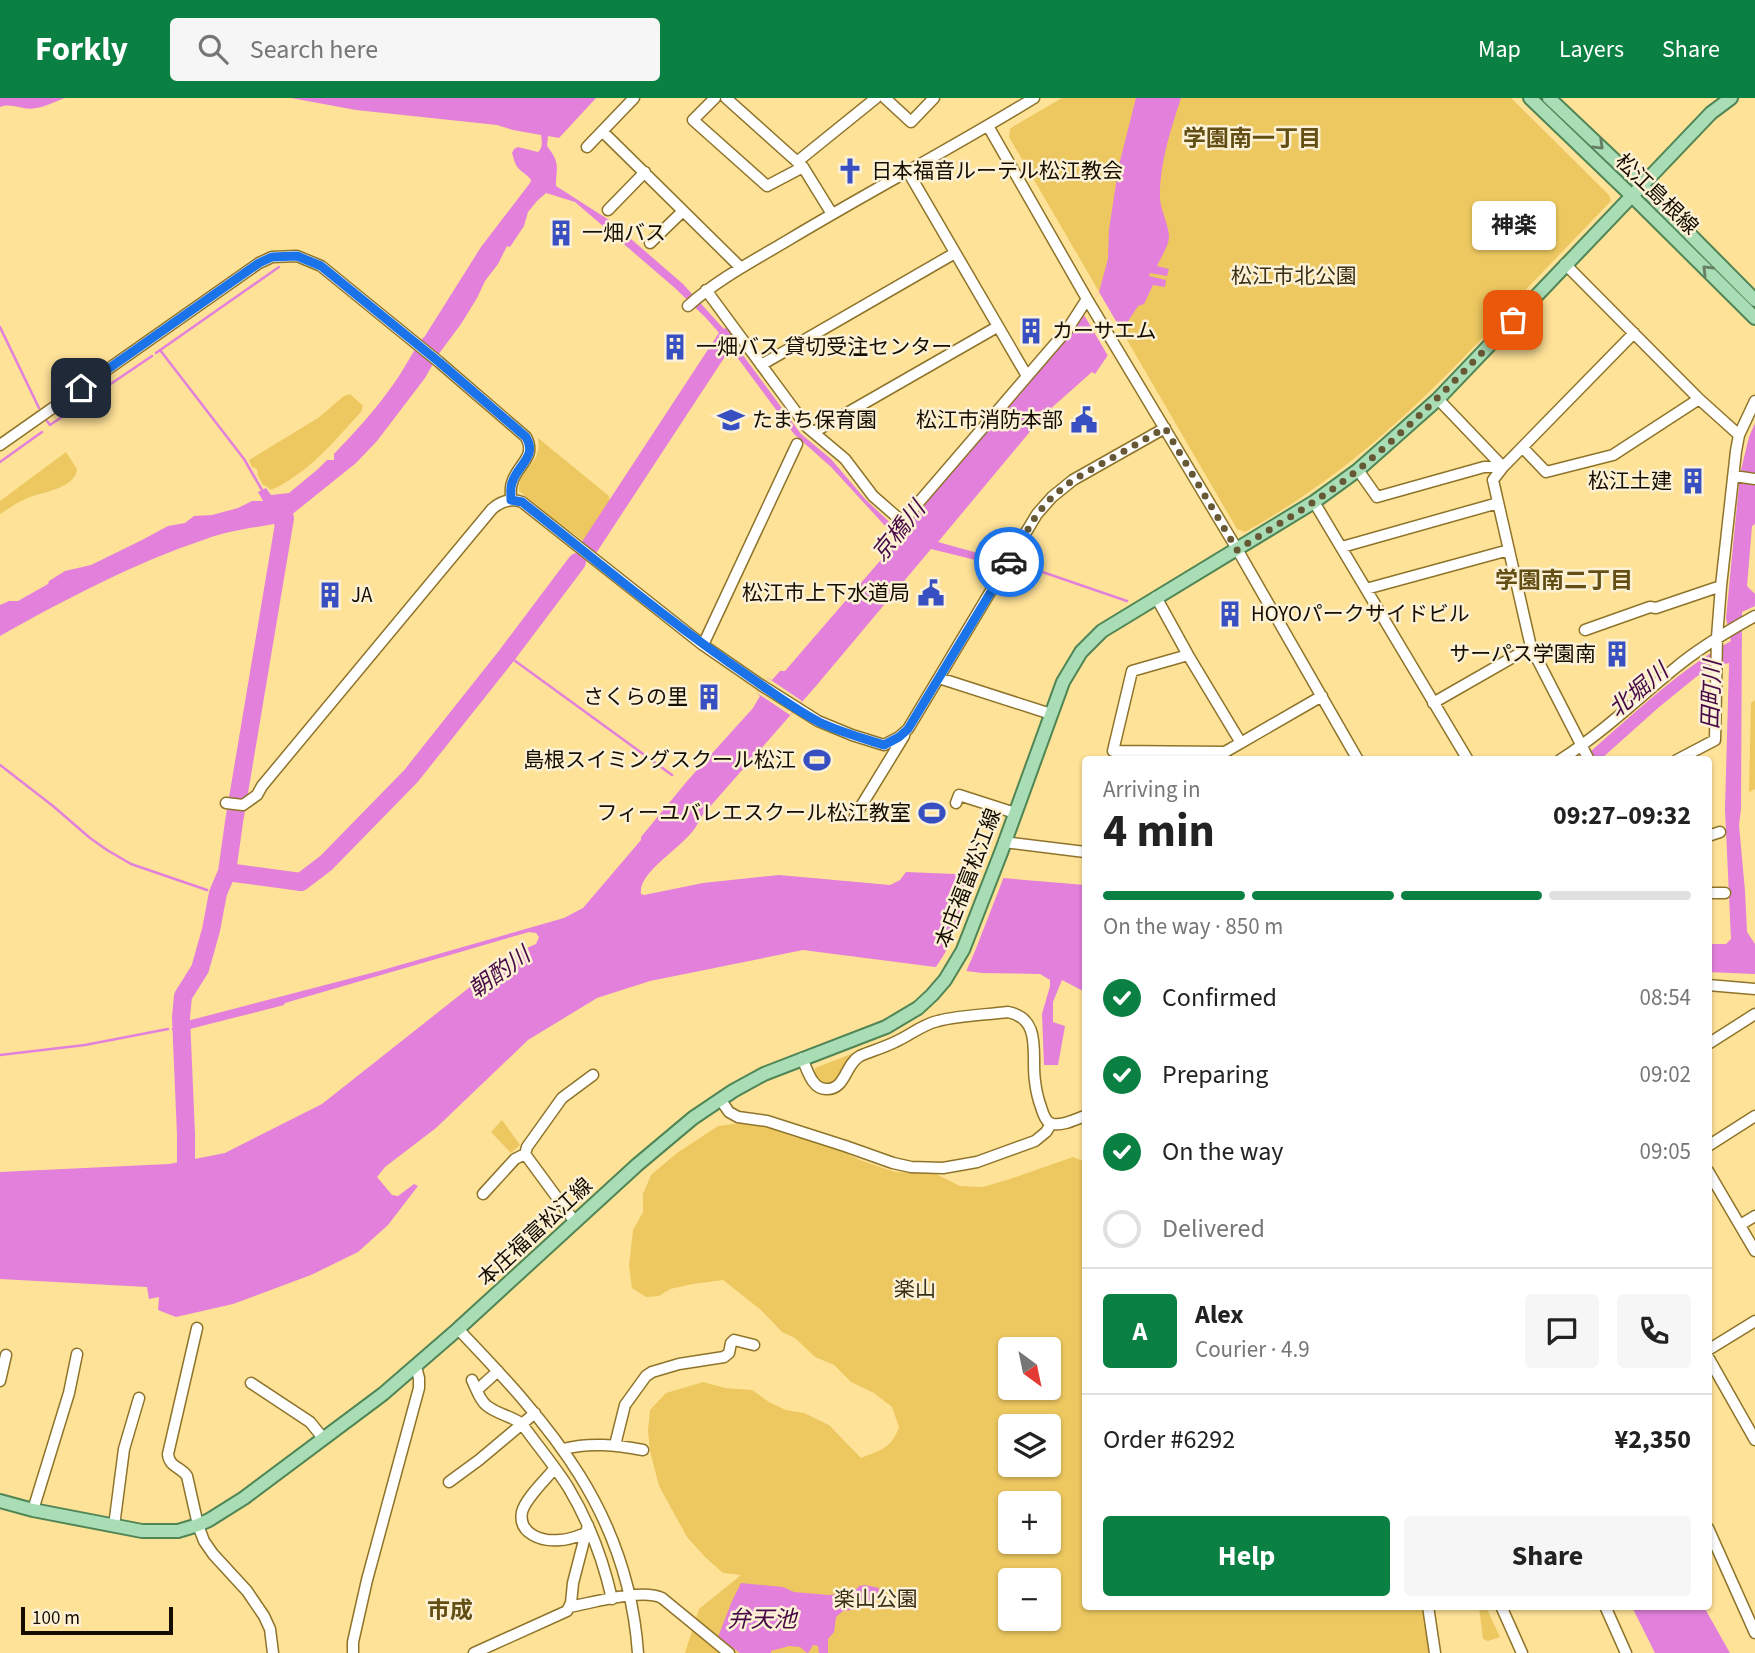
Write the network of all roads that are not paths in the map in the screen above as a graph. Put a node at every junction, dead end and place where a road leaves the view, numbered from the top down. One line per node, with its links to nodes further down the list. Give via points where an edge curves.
1 (634, 98): 12 (street)
2 (715, 98): 14 (street, via 693,120 767,186)
3 (726, 98): 14 (street)
4 (876, 98): 14 (street)
5 (885, 98): 6 (street, via 911,122)
6 (934, 98)
7 (1034, 98): 11 (street)
8 (1530, 98): 18 (main road, 松江島根線)
9 (1549, 98): 17 (main road, 松江島根線, one-way to 17)
10 (1731, 98): 17 (main road, 本庄福富松江線)
11 (988, 126): 15 (street); 27 (street)
12 (601, 131): 13 (street); 16 (street)
13 (587, 147)
14 (801, 164): 21 (street)
15 (907, 170): 21 (street); 23 (street)
16 (645, 172): 19 (street); 20 (street)
17 (1642, 186): 18 (main road, 本庄福富松江線); 28 (main road, 松江島根線)
18 (1632, 196): 24 (main road, 本庄福富松江線); 30 (main road, 松江島根線, one-way to 18)
19 (608, 210)
20 (683, 211): 22 (street); 25 (street)
21 (832, 214): 25 (street)
22 (650, 243)
23 (955, 253): 31 (street); 33 (street)
24 (1565, 264): 32 (street); 35 (main road, 本庄福富松江線)
25 (741, 268): 26 (street)
26 (703, 292): 29 (street); 33 (street)
27 (1087, 299): 34 (street); 38 (street)
28 (1755, 300)
29 (688, 306)
30 (1755, 318)
31 (997, 327): 34 (street); 39 (street)
32 (1634, 333): 36 (street); 43 (street)
33 (761, 365): 39 (street)
34 (1027, 376): 39 (street, via 902,519 873,496 845,459)
35 (1438, 399): 44 (street); 45 (main road, 本庄福富松江線)
36 (1699, 399): 40 (street); 43 (street, via 1613,456 1546,471)
37 (1755, 401): 40 (street)
38 (1165, 428): 52 (street); 63 (street, via 1073,480 1052,497 1037,514)
39 (814, 432)
40 (1739, 435): 46 (street)
41 (0, 444): 48 (street, via 248,271 272,257 297,256 321,266 523,433 530,452 512,481)
42 (797, 444): 60 (street)
43 (1523, 448): 44 (street)
44 (1503, 467): 45 (street, via 1484,467 1377,497); 50 (street, via 1493,480)
45 (1358, 470): 49 (main road, 本庄福富松江線)
46 (1736, 476): 47 (street); 54 (street)
47 (1755, 479)
48 (511, 500): 60 (street, via 522,502); 75 (street, via 492,509 257,795 243,805)
49 (1314, 502): 51 (street); 52 (main road, 本庄福富松江線)
50 (1498, 503): 51 (street); 53 (street)
51 (1342, 547): 55 (street)
52 (1237, 550): 56 (main road, 本庄福富松江線); 64 (street)
53 (1509, 550): 55 (street); 61 (street)
54 (1721, 586): 58 (street); 59 (street)
55 (1366, 589): 65 (street)
56 (1156, 597): 62 (street); 66 (main road, 本庄福富松江線, via 1102,631 1081,652)
57 (1755, 616): 59 (street)
58 (1585, 630)
59 (1719, 639): 69 (street, via 1676,667); 74 (street, via 1715,740)
60 (703, 645): 67 (street, via 818,721 852,736 884,745)
61 (1531, 647): 65 (street); 69 (street)
62 (1188, 655): 68 (street); 70 (street, via 1132,671 1113,751)
63 (939, 678): 66 (street); 67 (street)
64 (1322, 696): 68 (street); 72 (street)
65 (1433, 703): 73 (street)
66 (1051, 714): 77 (main road, 本庄福富松江線)
67 (908, 729): 78 (street)
68 (1241, 743): 71 (street)
69 (1586, 753)
70 (1130, 755): 71 (street)
71 (1226, 756)
72 (1356, 756)
73 (1466, 756)
74 (1685, 756)
75 (226, 803)
76 (956, 803): 77 (street, via 959,795)
77 (1015, 813): 81 (main road, 本庄福富松江線)
78 (855, 816)
79 (1720, 832): 80 (street)
80 (1712, 835)
81 (1004, 842): 82 (street); 89 (main road, 本庄福富松江線, via 968,939 945,981 926,1002 900,1020)
82 (1082, 852)
83 (1712, 893): 84 (street)
84 (1725, 893)
85 (1712, 985): 86 (street)
86 (1755, 989)
87 (1755, 1014): 88 (street)
88 (1712, 1041)
89 (802, 1058): 91 (main road, 本庄福富松江線); 94 (street, via 814,1083 831,1089 859,1057 934,1022 1014,1013 1031,1029 1034,1080)
90 (593, 1074): 96 (street, via 562,1098)
91 (720, 1099): 94 (street, via 738,1117 767,1121 893,1163 920,1167 977,1162 1035,1141); 100 (main road, 本庄福富松江線, via 655,1149)
92 (1755, 1116): 95 (street)
93 (1082, 1117): 94 (street)
94 (1051, 1124)
95 (1712, 1143)
96 (525, 1154): 98 (street); 100 (street)
97 (1712, 1178): 101 (street)
98 (483, 1194)
99 (1755, 1216): 101 (street)
100 (575, 1222): 105 (main road, 本庄福富松江線)
101 (1740, 1225): 102 (street)
102 (1755, 1251)
103 (1755, 1321): 107 (street)
104 (197, 1328): 129 (street, via 168,1454 171,1463 187,1476)
105 (458, 1329): 111 (main road, 本庄福富松江線); 112 (street)
106 (754, 1345): 122 (street, via 734,1340 724,1356 646,1376 628,1398)
107 (1712, 1348)
108 (77, 1354): 128 (street)
109 (6, 1355): 114 (street)
110 (1712, 1364): 121 (street)
111 (415, 1367): 120 (main road, 本庄福富松江線); 141 (street, via 419,1388 367,1580)
112 (498, 1371): 116 (street); 118 (street)
113 (472, 1380): 116 (street)
114 (0, 1381)
115 (251, 1383): 120 (street, via 310,1422)
116 (477, 1390): 119 (street, via 488,1406)
117 (139, 1398): 130 (street, via 124,1449)
118 (535, 1413): 119 (street); 123 (street)
119 (522, 1424): 125 (street); 126 (street)
120 (323, 1438): 129 (main road, 本庄福富松江線, via 244,1498)
121 (1755, 1440)
122 (615, 1445): 123 (street); 124 (street)
123 (563, 1450): 133 (street, via 609,1528)
124 (643, 1450)
125 (555, 1468): 131 (street); 131 (street, via 523,1508 526,1530 558,1541)
126 (449, 1482)
127 (0, 1501): 128 (main road, 本庄福富松江線)
128 (33, 1510): 130 (main road, 本庄福富松江線)
129 (198, 1525): 130 (main road, 本庄福富松江線, via 169,1532); 140 (street, via 213,1554 264,1616)
130 (114, 1526)
131 (587, 1529): 134 (street, via 603,1563); 135 (street)
132 (1712, 1537): 139 (street)
133 (630, 1595): 134 (street); 143 (street); 144 (street, via 650,1593 662,1598)
134 (612, 1599): 135 (street)
135 (569, 1607): 142 (street, via 564,1614)
136 (1429, 1610): 145 (street)
137 (1503, 1610): 146 (street)
138 (1607, 1610): 147 (street)
139 (1755, 1633)
140 (273, 1653)
141 (353, 1653)
142 (474, 1653)
143 (638, 1653)
144 (729, 1653)
145 (1435, 1653)
146 (1522, 1653)
147 (1626, 1653)

